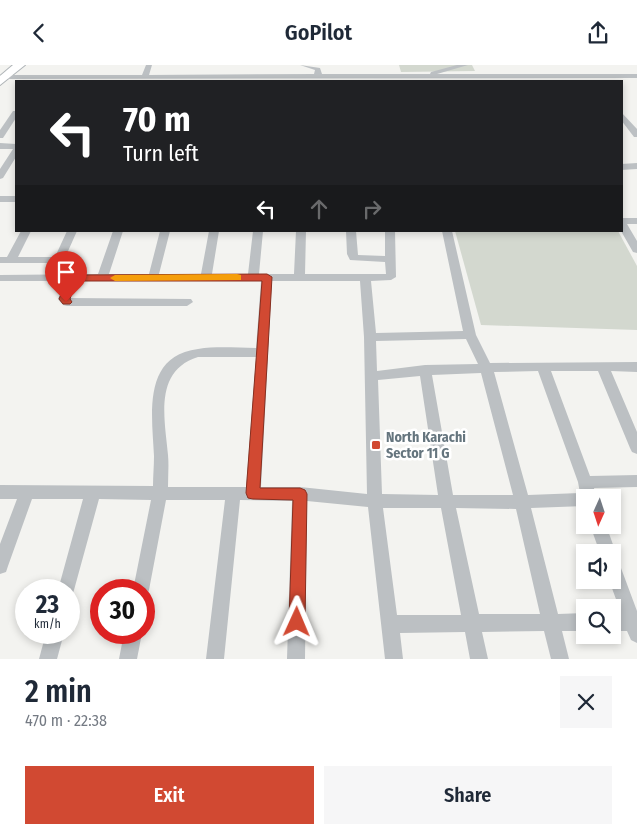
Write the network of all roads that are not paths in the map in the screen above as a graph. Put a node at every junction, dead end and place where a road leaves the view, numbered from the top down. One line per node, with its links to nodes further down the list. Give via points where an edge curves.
1 (149, 65): 8 (street)
2 (302, 65): 9 (street, via 318,69)
3 (395, 65): 19 (street)
4 (465, 65): 10 (street, via 435,72)
5 (586, 65): 24 (street)
6 (623, 65): 11 (street)
7 (5, 71): 25 (street)
8 (144, 77): 12 (street); 13 (street)
9 (318, 77): 16 (street); 17 (street)
10 (429, 77): 19 (street); 20 (street)
11 (635, 78): 24 (street)
12 (121, 79): 26 (street)
13 (163, 79): 14 (street)
14 (201, 79): 15 (street)
15 (244, 79): 16 (street)
16 (287, 79)
17 (327, 79): 18 (street)
18 (368, 79): 19 (street)
19 (399, 79)
20 (440, 79): 21 (street)
21 (479, 79): 22 (street)
22 (516, 79): 23 (street)
23 (558, 79): 24 (street)
24 (595, 79)
25 (40, 80): 26 (street)
26 (82, 80)
27 (15, 114): 32 (street)
28 (623, 116): 30 (street)
29 (623, 117): 31 (street)
30 (637, 117)
31 (637, 135)
32 (0, 136)
33 (0, 146): 34 (street)
34 (15, 146)
35 (15, 153): 38 (street)
36 (623, 167): 37 (street)
37 (637, 167)
38 (0, 176)
39 (15, 199): 40 (street)
40 (1, 201)
41 (623, 221): 42 (street)
42 (637, 221)
43 (623, 224): 54 (street)
44 (25, 232): 56 (street)
45 (72, 232): 57 (street)
46 (118, 232): 64 (street)
47 (165, 232): 65 (street)
48 (214, 232): 66 (street)
49 (258, 232): 67 (street)
50 (301, 232): 59 (street)
51 (351, 232): 55 (street, via 354,258)
52 (390, 232): 55 (street)
53 (447, 232): 69 (street)
54 (637, 249)
55 (391, 259): 60 (street, via 391,277)
56 (6, 260): 57 (street)
57 (59, 260): 62 (street)
58 (267, 277): 59 (street); 67 (street); 71 (street)
59 (299, 277): 60 (street)
60 (365, 277): 70 (street)
61 (0, 278): 62 (street)
62 (51, 278): 63 (street)
63 (73, 278): 64 (street); 68 (street, via 64,299 66,302)
64 (102, 278): 65 (street)
65 (153, 278): 66 (street)
66 (206, 278): 67 (street)
67 (253, 278)
68 (187, 302)
69 (470, 335): 70 (street); 72 (street)
70 (370, 337): 77 (street)
71 (262, 352): 85 (street, via 198,353 184,357 170,367 160,387 157,407); 87 (street)
72 (486, 367): 73 (street); 76 (street); 92 (street)
73 (543, 367): 74 (street); 80 (street)
74 (604, 367): 75 (street); 78 (street)
75 (637, 367)
76 (425, 370): 77 (street); 91 (street)
77 (371, 376): 90 (street)
78 (637, 448)
79 (637, 481): 80 (street)
80 (585, 482): 81 (street)
81 (587, 489)
82 (0, 492): 83 (street)
83 (27, 492): 84 (street); 93 (street)
84 (93, 493): 85 (street); 94 (street)
85 (160, 493): 86 (street); 95 (street)
86 (233, 493): 87 (street); 107 (street)
87 (253, 493): 88 (street)
88 (300, 494): 90 (street); 108 (street)
89 (576, 499): 92 (street)
90 (375, 501): 91 (street); 99 (street)
91 (447, 501): 92 (street); 97 (street)
92 (522, 502): 100 (street)
93 (0, 567)
94 (69, 579)
95 (143, 579)
96 (621, 589): 102 (street)
97 (472, 622): 99 (street); 100 (street); 110 (street)
98 (576, 622): 100 (street)
99 (390, 623): 109 (street)
100 (550, 623): 111 (street)
101 (621, 624): 102 (street)
102 (635, 628)
103 (52, 644): 105 (street)
104 (131, 644): 106 (street)
105 (48, 659)
106 (128, 659)
107 (215, 659)
108 (296, 659)
109 (394, 659)
110 (479, 659)
111 (560, 659)

